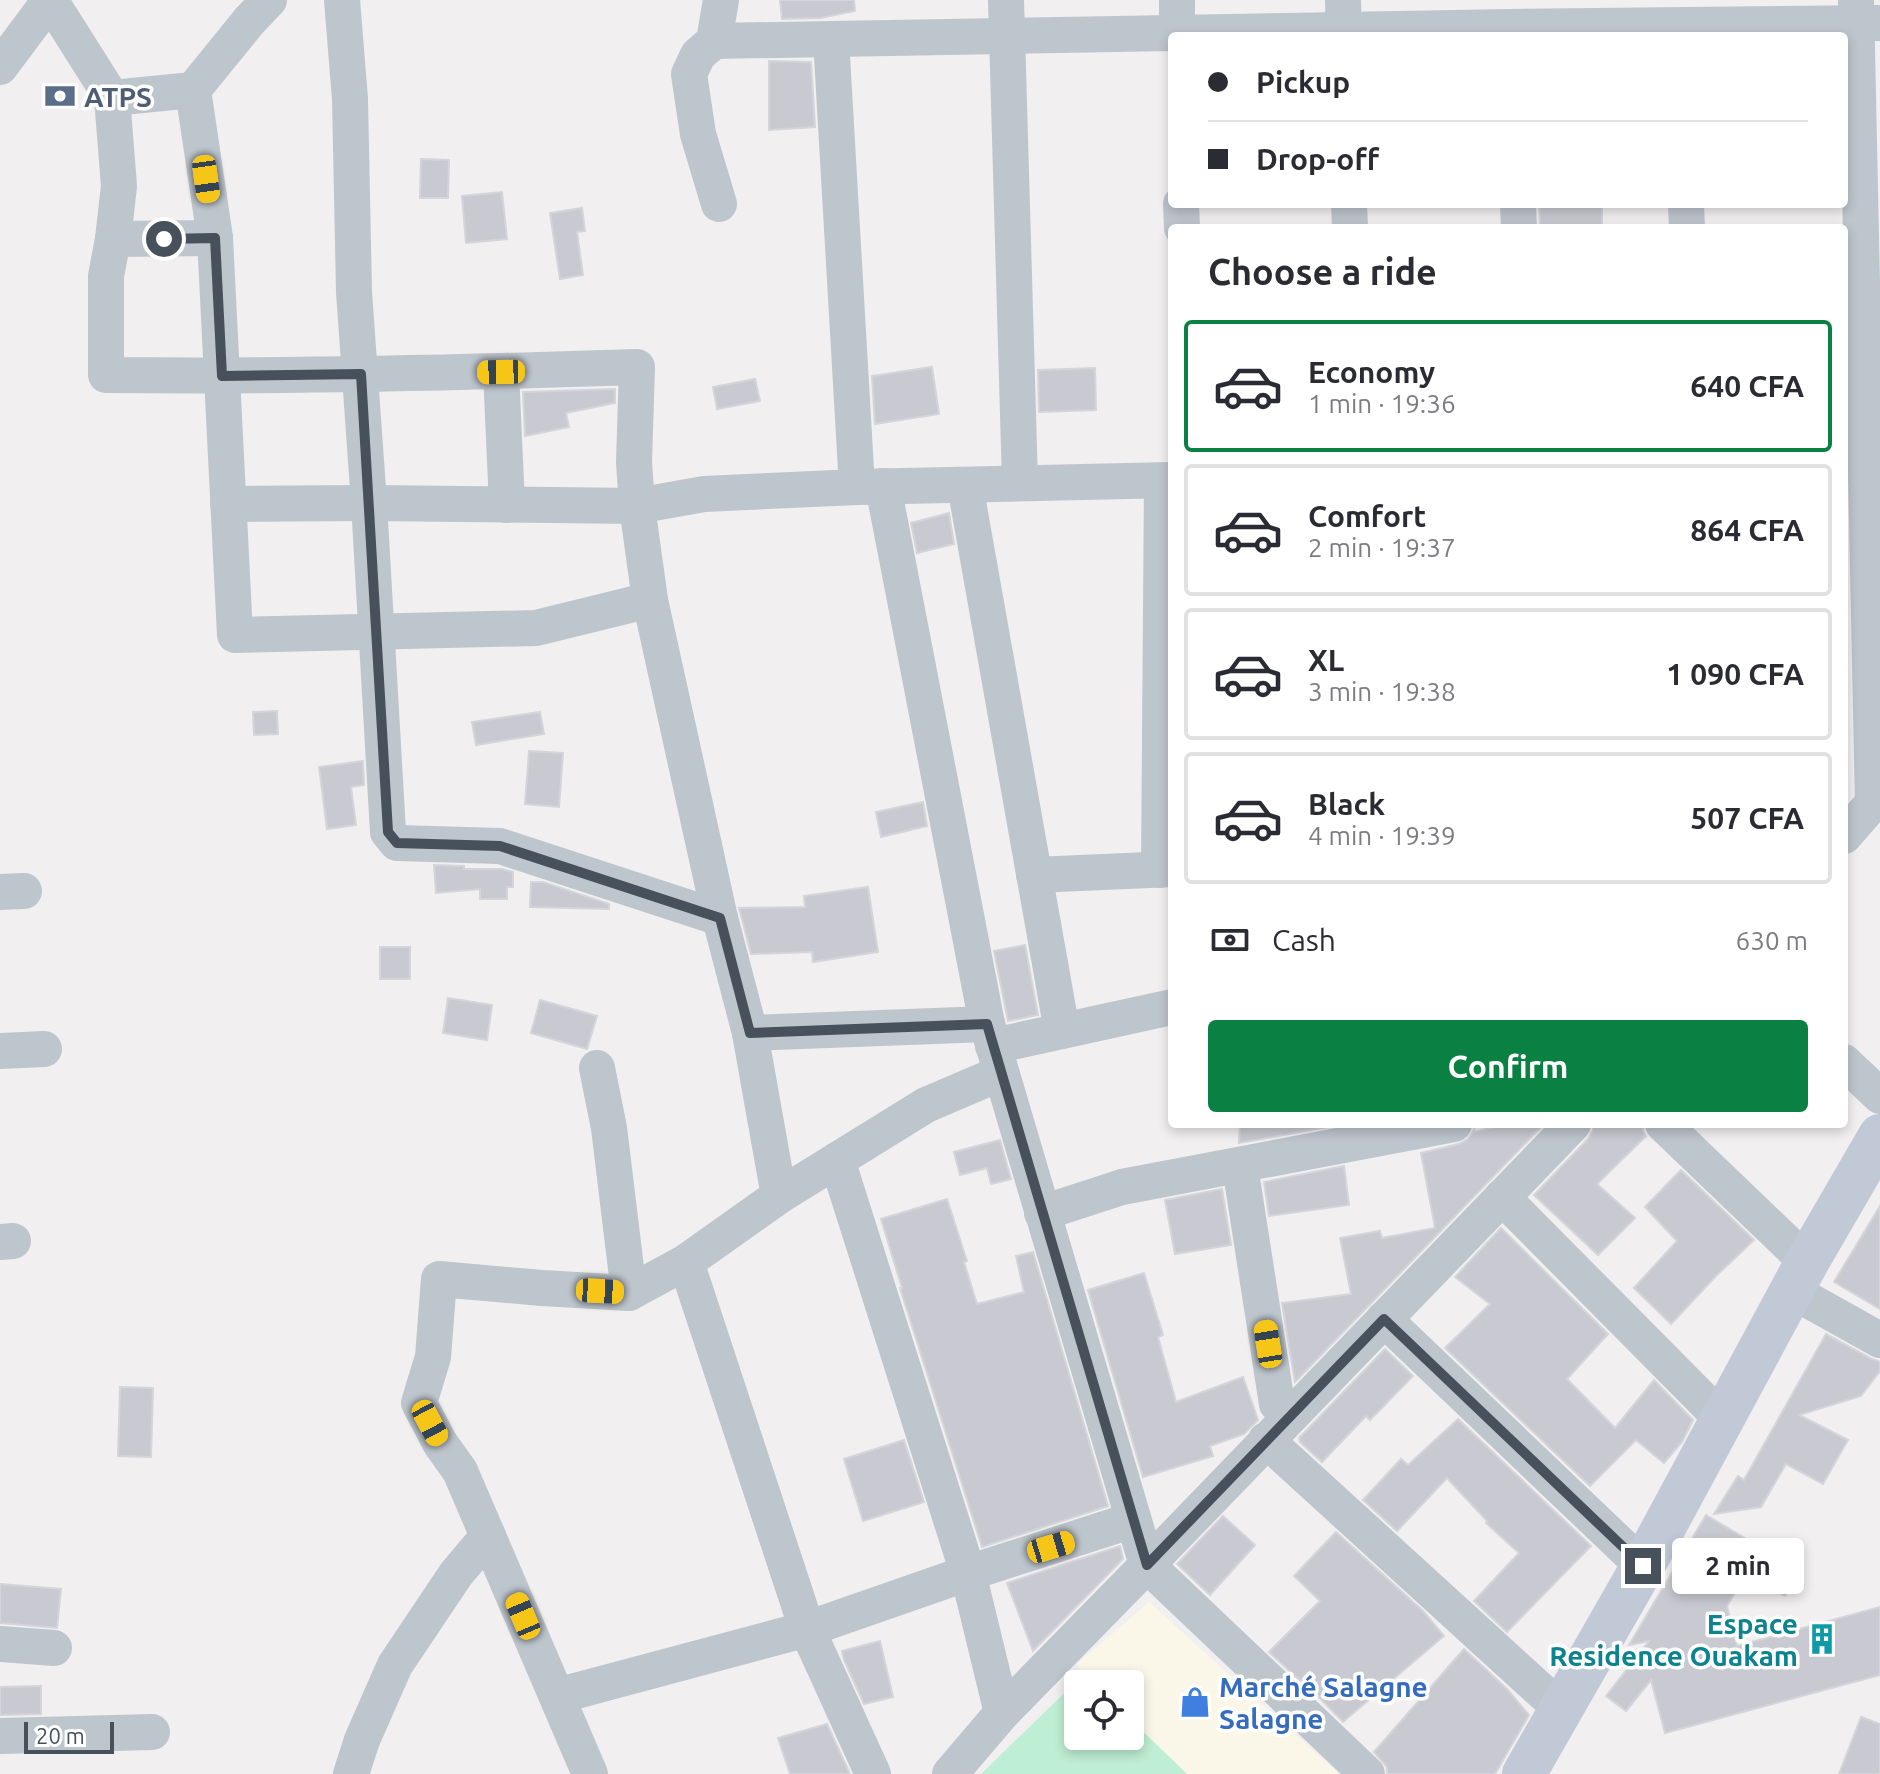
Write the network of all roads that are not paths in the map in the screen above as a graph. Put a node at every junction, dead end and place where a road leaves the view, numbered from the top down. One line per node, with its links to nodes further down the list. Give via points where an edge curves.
1 (50, 0): 14 (street); 16 (street)
2 (269, 0): 15 (street)
3 (342, 0): 21 (street)
4 (721, 0): 13 (street)
5 (1006, 0): 11 (street)
6 (1864, 15): 8 (street); 23 (street)
7 (1511, 21): 8 (street); 9 (street)
8 (1683, 21)
9 (1344, 22): 10 (street)
10 (1177, 23): 11 (street)
11 (1006, 36): 12 (street); 25 (street)
12 (831, 39): 13 (street); 27 (street)
13 (714, 41): 17 (street, via 698,55 689,74 698,134)
14 (0, 67)
15 (193, 90): 16 (street); 18 (street)
16 (112, 98): 19 (street, via 119,186)
17 (719, 204)
18 (215, 238): 19 (street); 22 (street)
19 (113, 239): 22 (street, via 106,276 106,375)
20 (501, 372): 21 (street); 30 (street); 31 (street, via 637,367)
21 (361, 374): 22 (street); 28 (street)
22 (222, 376): 29 (street)
23 (1863, 465): 34 (street)
24 (1167, 480): 25 (street); 37 (street)
25 (1020, 483): 26 (street)
26 (965, 485): 27 (street); 38 (street)
27 (870, 487): 31 (street, via 704,494); 43 (street)
28 (369, 503): 29 (street); 30 (street); 33 (street)
29 (228, 504): 33 (street, via 235,635)
30 (507, 505): 31 (street)
31 (637, 506): 32 (street)
32 (650, 600): 33 (street, via 536,628); 39 (street)
33 (376, 632): 39 (street, via 388,832 397,843 500,846)
34 (1864, 632): 35 (street)
35 (1876, 800): 36 (street)
36 (1848, 832)
37 (1166, 870): 38 (street)
38 (1034, 875): 41 (street)
39 (720, 918): 42 (street)
40 (1168, 1008): 41 (street)
41 (1062, 1031): 43 (street)
42 (750, 1033): 43 (street); 55 (street)
43 (994, 1048): 53 (street, via 926,1105); 57 (street)
44 (44, 1049): 45 (street)
45 (0, 1051)
46 (1848, 1066): 48 (street)
47 (597, 1068): 60 (street)
48 (1880, 1096)
49 (1434, 1128): 54 (street)
50 (1569, 1128): 56 (street)
51 (1667, 1128): 59 (street)
52 (1880, 1136): 59 (street)
53 (837, 1160): 55 (street); 70 (street)
54 (1240, 1166): 57 (street, via 1122,1187); 63 (street, via 1277,1404)
55 (779, 1196): 58 (street)
56 (1502, 1197): 61 (street); 64 (street)
57 (1042, 1213): 66 (street)
58 (686, 1262): 60 (street); 71 (street)
59 (1799, 1276): 62 (street); 64 (street)
60 (629, 1293): 67 (street, via 439,1279 433,1357 419,1403 460,1471)
61 (1384, 1319): 63 (street); 69 (street)
62 (1880, 1340)
63 (1291, 1414): 65 (street)
64 (1722, 1419): 69 (street)
65 (1266, 1440): 68 (street); 75 (street)
66 (1133, 1520): 68 (street); 70 (street)
67 (488, 1536): 74 (street); 79 (street, via 395,1665)
68 (1147, 1565): 76 (street); 83 (street)
69 (1643, 1566): 75 (street)
70 (968, 1573): 71 (street); 76 (street)
71 (807, 1629): 74 (street); 81 (street)
72 (0, 1644): 73 (street)
73 (54, 1648)
74 (557, 1696): 80 (street)
75 (1561, 1709): 84 (street)
76 (1002, 1713): 82 (street)
77 (152, 1732): 78 (street)
78 (0, 1736)
79 (351, 1774)
80 (590, 1774)
81 (873, 1774)
82 (950, 1774)
83 (1367, 1774)
84 (1524, 1774)

